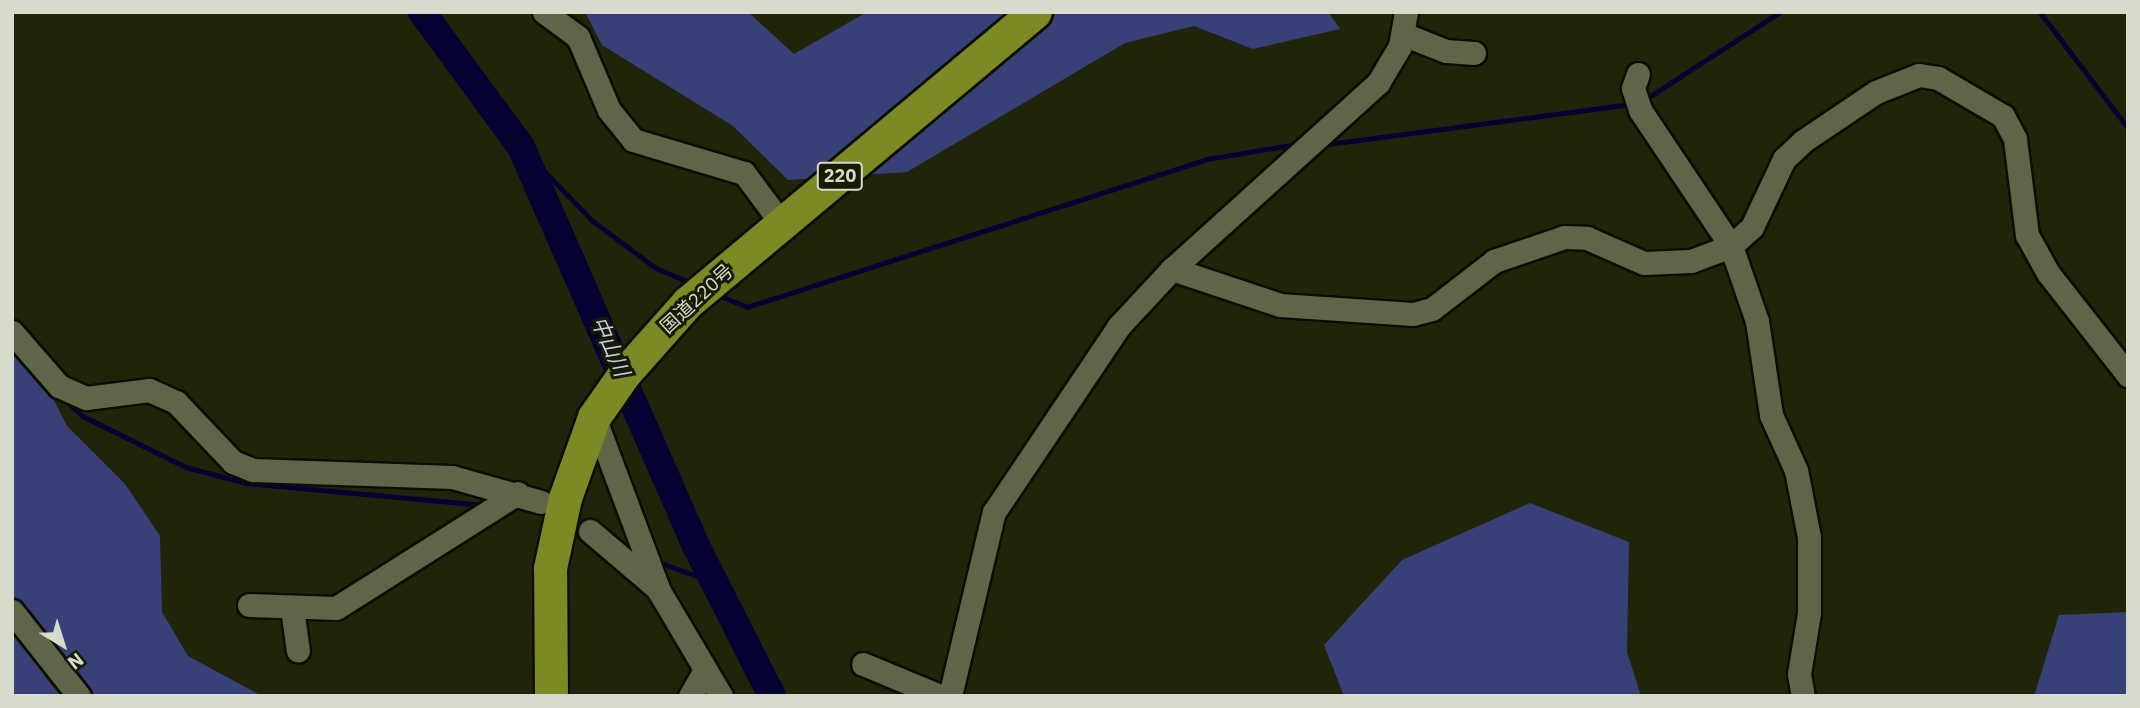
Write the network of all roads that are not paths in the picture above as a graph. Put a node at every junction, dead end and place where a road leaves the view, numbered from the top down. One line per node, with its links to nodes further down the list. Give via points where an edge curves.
1 (544, 12): 7 (street, via 578,37 609,110 633,140 734,168)
2 (1035, 12): 7 (highway, 国道220号 / 220)
3 (1417, 12): 4 (street)
4 (1407, 28): 5 (street, via 1446,51); 9 (street, via 1378,83 1346,117)
5 (1474, 53)
6 (1638, 74): 8 (street, via 1633,88 1640,110)
7 (782, 224): 12 (highway, 国道220号 / 220, via 688,302)
8 (1731, 246): 9 (street, via 1662,266 1587,238 1564,237 1494,261 1432,309 1413,314 1280,304); 11 (street, via 1752,227 1784,159 1802,141 1876,92 1919,75 1938,78 2003,116 2015,139 2027,235 2048,273); 29 (street, via 1756,321 1771,415 1796,470 1809,537 1809,614 1799,674)
9 (1172, 269): 28 (street, via 1119,326 994,512)
10 (12, 332): 13 (street, via 59,386 86,398 158,394 176,402 233,462 253,470 452,477)
11 (2128, 375)
12 (594, 417): 16 (street); 24 (highway, 国道220号 / 220, via 565,498 550,568)
13 (518, 493): 14 (street); 18 (street, via 336,608)
14 (541, 502)
15 (590, 531): 16 (street)
16 (659, 591): 22 (street)
17 (248, 605): 18 (street)
18 (292, 608): 20 (street)
19 (12, 611): 23 (street)
20 (298, 650)
21 (863, 664): 27 (street)
22 (704, 672): 25 (street); 26 (street)
23 (79, 696)
24 (551, 696)
25 (690, 696)
26 (721, 696)
27 (940, 696)
28 (950, 696)
29 (1803, 696)

